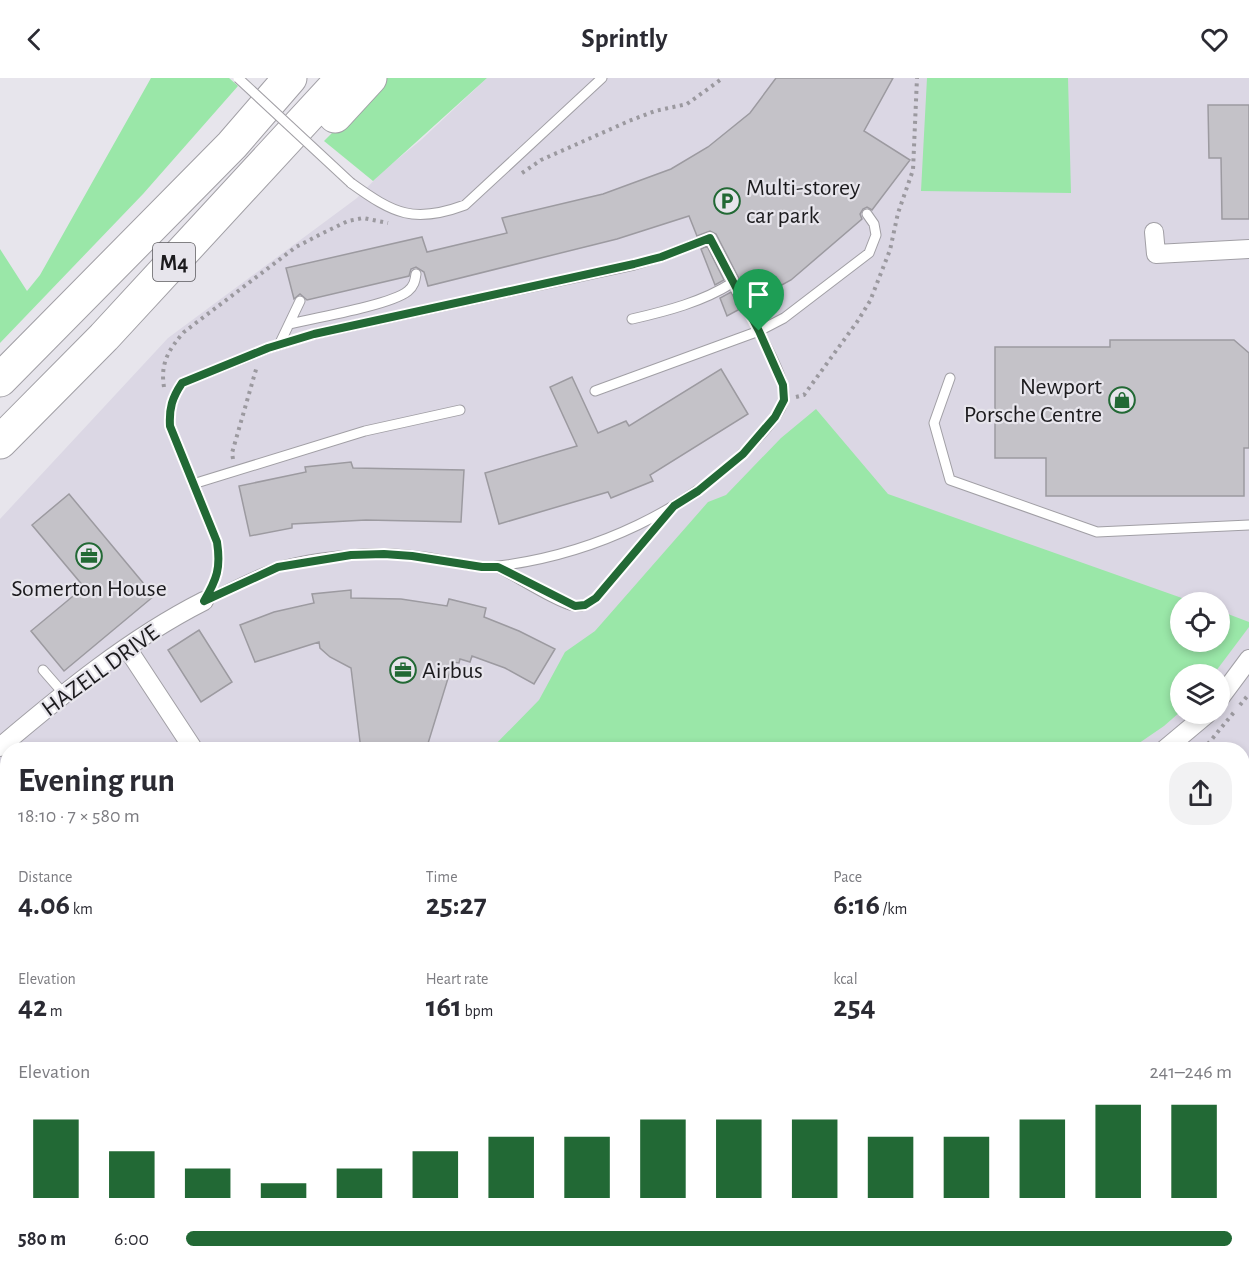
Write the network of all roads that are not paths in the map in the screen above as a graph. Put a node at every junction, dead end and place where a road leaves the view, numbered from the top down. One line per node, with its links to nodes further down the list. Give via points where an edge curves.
1 (238, 78): 6 (lane, bridge, via 351,183 381,205 412,215 442,213 465,205)
2 (266, 78): 9 (highway, M4)
3 (290, 78): 9 (highway, M4, via 232,145)
4 (343, 78): 17 (highway, M4)
5 (370, 78): 17 (highway, M4, via 347,105)
6 (602, 78)
7 (867, 214): 16 (lane, via 876,235 868,253 784,318)
8 (1154, 232): 10 (street, via 1156,254)
9 (136, 242): 20 (highway, M4)
10 (1249, 249)
11 (416, 274): 15 (lane, via 407,292 389,300)
12 (732, 283): 14 (lane, via 684,305); 16 (lane); 18 (lane, via 710,238 634,264 365,322)
13 (300, 301): 15 (lane)
14 (632, 318)
15 (290, 324): 18 (lane)
16 (759, 331): 21 (lane); 25 (lane, via 783,385 784,400 775,417 743,454)
17 (104, 337): 23 (highway, M4)
18 (279, 345): 24 (lane, via 182,383 174,395 169,410 170,426)
19 (950, 378): 26 (lane, via 934,423 950,480 1096,532)
20 (0, 380)
21 (595, 391)
22 (460, 410): 24 (lane, via 365,431)
23 (0, 442)
24 (193, 484): 28 (lane, via 217,542 219,558 217,580)
25 (674, 506): 27 (lane, via 579,548); 27 (lane, via 596,598 585,605 563,602)
26 (1249, 525)
27 (498, 567): 28 (lane, via 412,556 351,555 278,567)
28 (204, 601): 29 (street, HAZELL DRIVE, via 172,617)
29 (127, 648): 33 (street, HAZELL DRIVE); 36 (street)
30 (1249, 659): 32 (street)
31 (43, 670): 33 (lane)
32 (1230, 685)
33 (64, 694): 35 (street, HAZELL DRIVE)
34 (1194, 724): 37 (street)
35 (6, 742)
36 (189, 742)
37 (1173, 742)

